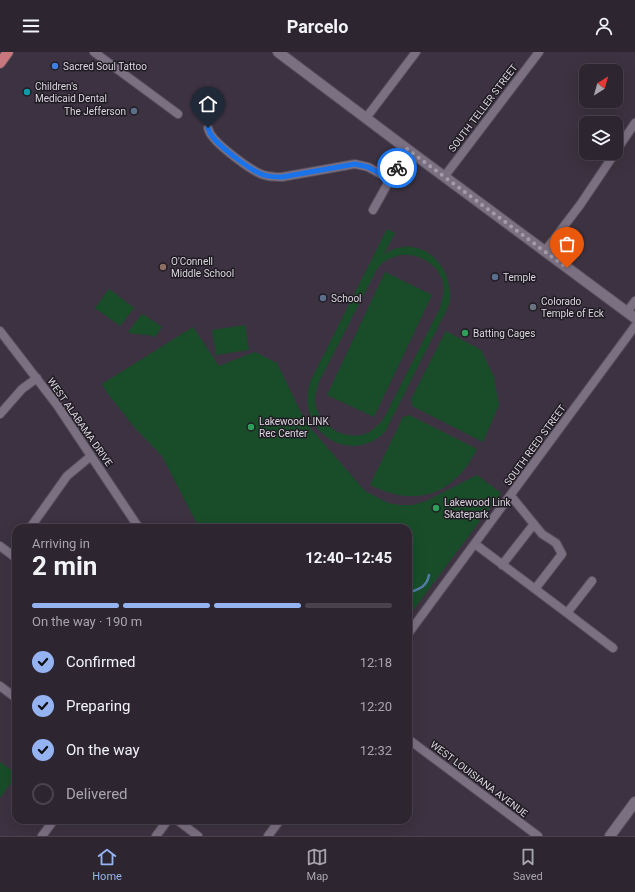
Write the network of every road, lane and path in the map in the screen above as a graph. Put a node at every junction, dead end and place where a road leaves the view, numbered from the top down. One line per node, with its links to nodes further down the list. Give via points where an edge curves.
1 (8, 52): 7 (main road)
2 (94, 52): 8 (street)
3 (278, 52): 6 (main road)
4 (416, 52): 9 (street)
5 (539, 52): 15 (street, SOUTH TELLER STREET)
6 (289, 55): 9 (main road)
7 (0, 63)
8 (178, 114)
9 (366, 118): 13 (main road)
10 (635, 123): 12 (street)
11 (208, 128): 16 (street, via 222,147 254,171 264,175 282,177 355,164 368,167)
12 (623, 140)
13 (407, 149): 15 (main road); 16 (street)
14 (610, 160): 18 (street)
15 (444, 177): 18 (main road)
16 (390, 179): 17 (street)
17 (374, 210)
18 (545, 252): 20 (main road)
19 (635, 301): 20 (street)
20 (631, 314)
21 (635, 326): 26 (street, SOUTH REED STREET)
22 (0, 331): 23 (street, WEST ALABAMA DRIVE)
23 (37, 378): 24 (street, via 22,389); 25 (street, WEST ALABAMA DRIVE)
24 (0, 414)
25 (91, 456): 27 (street, via 67,476); 28 (street, WEST ALABAMA DRIVE)
26 (511, 496): 29 (street); 30 (street, SOUTH REED STREET)
27 (33, 524)
28 (136, 524)
29 (534, 524): 33 (street); 35 (street, via 542,534 556,544 562,554)
30 (475, 544): 33 (street); 37 (street, SOUTH REED STREET)
31 (0, 546): 32 (street)
32 (12, 553)
33 (502, 565): 35 (street)
34 (592, 581): 36 (street)
35 (535, 589): 36 (street)
36 (568, 613): 38 (street)
37 (412, 629)
38 (613, 648)
39 (0, 686): 40 (street)
40 (12, 695)
41 (412, 742): 51 (street, WEST LOUISIANA AVENUE)
42 (635, 802): 52 (main road)
43 (51, 824): 47 (street)
44 (165, 824): 48 (street)
45 (182, 824): 49 (street)
46 (277, 824): 50 (street)
47 (42, 836)
48 (156, 836)
49 (198, 836)
50 (268, 836)
51 (538, 836)
52 (610, 836)

